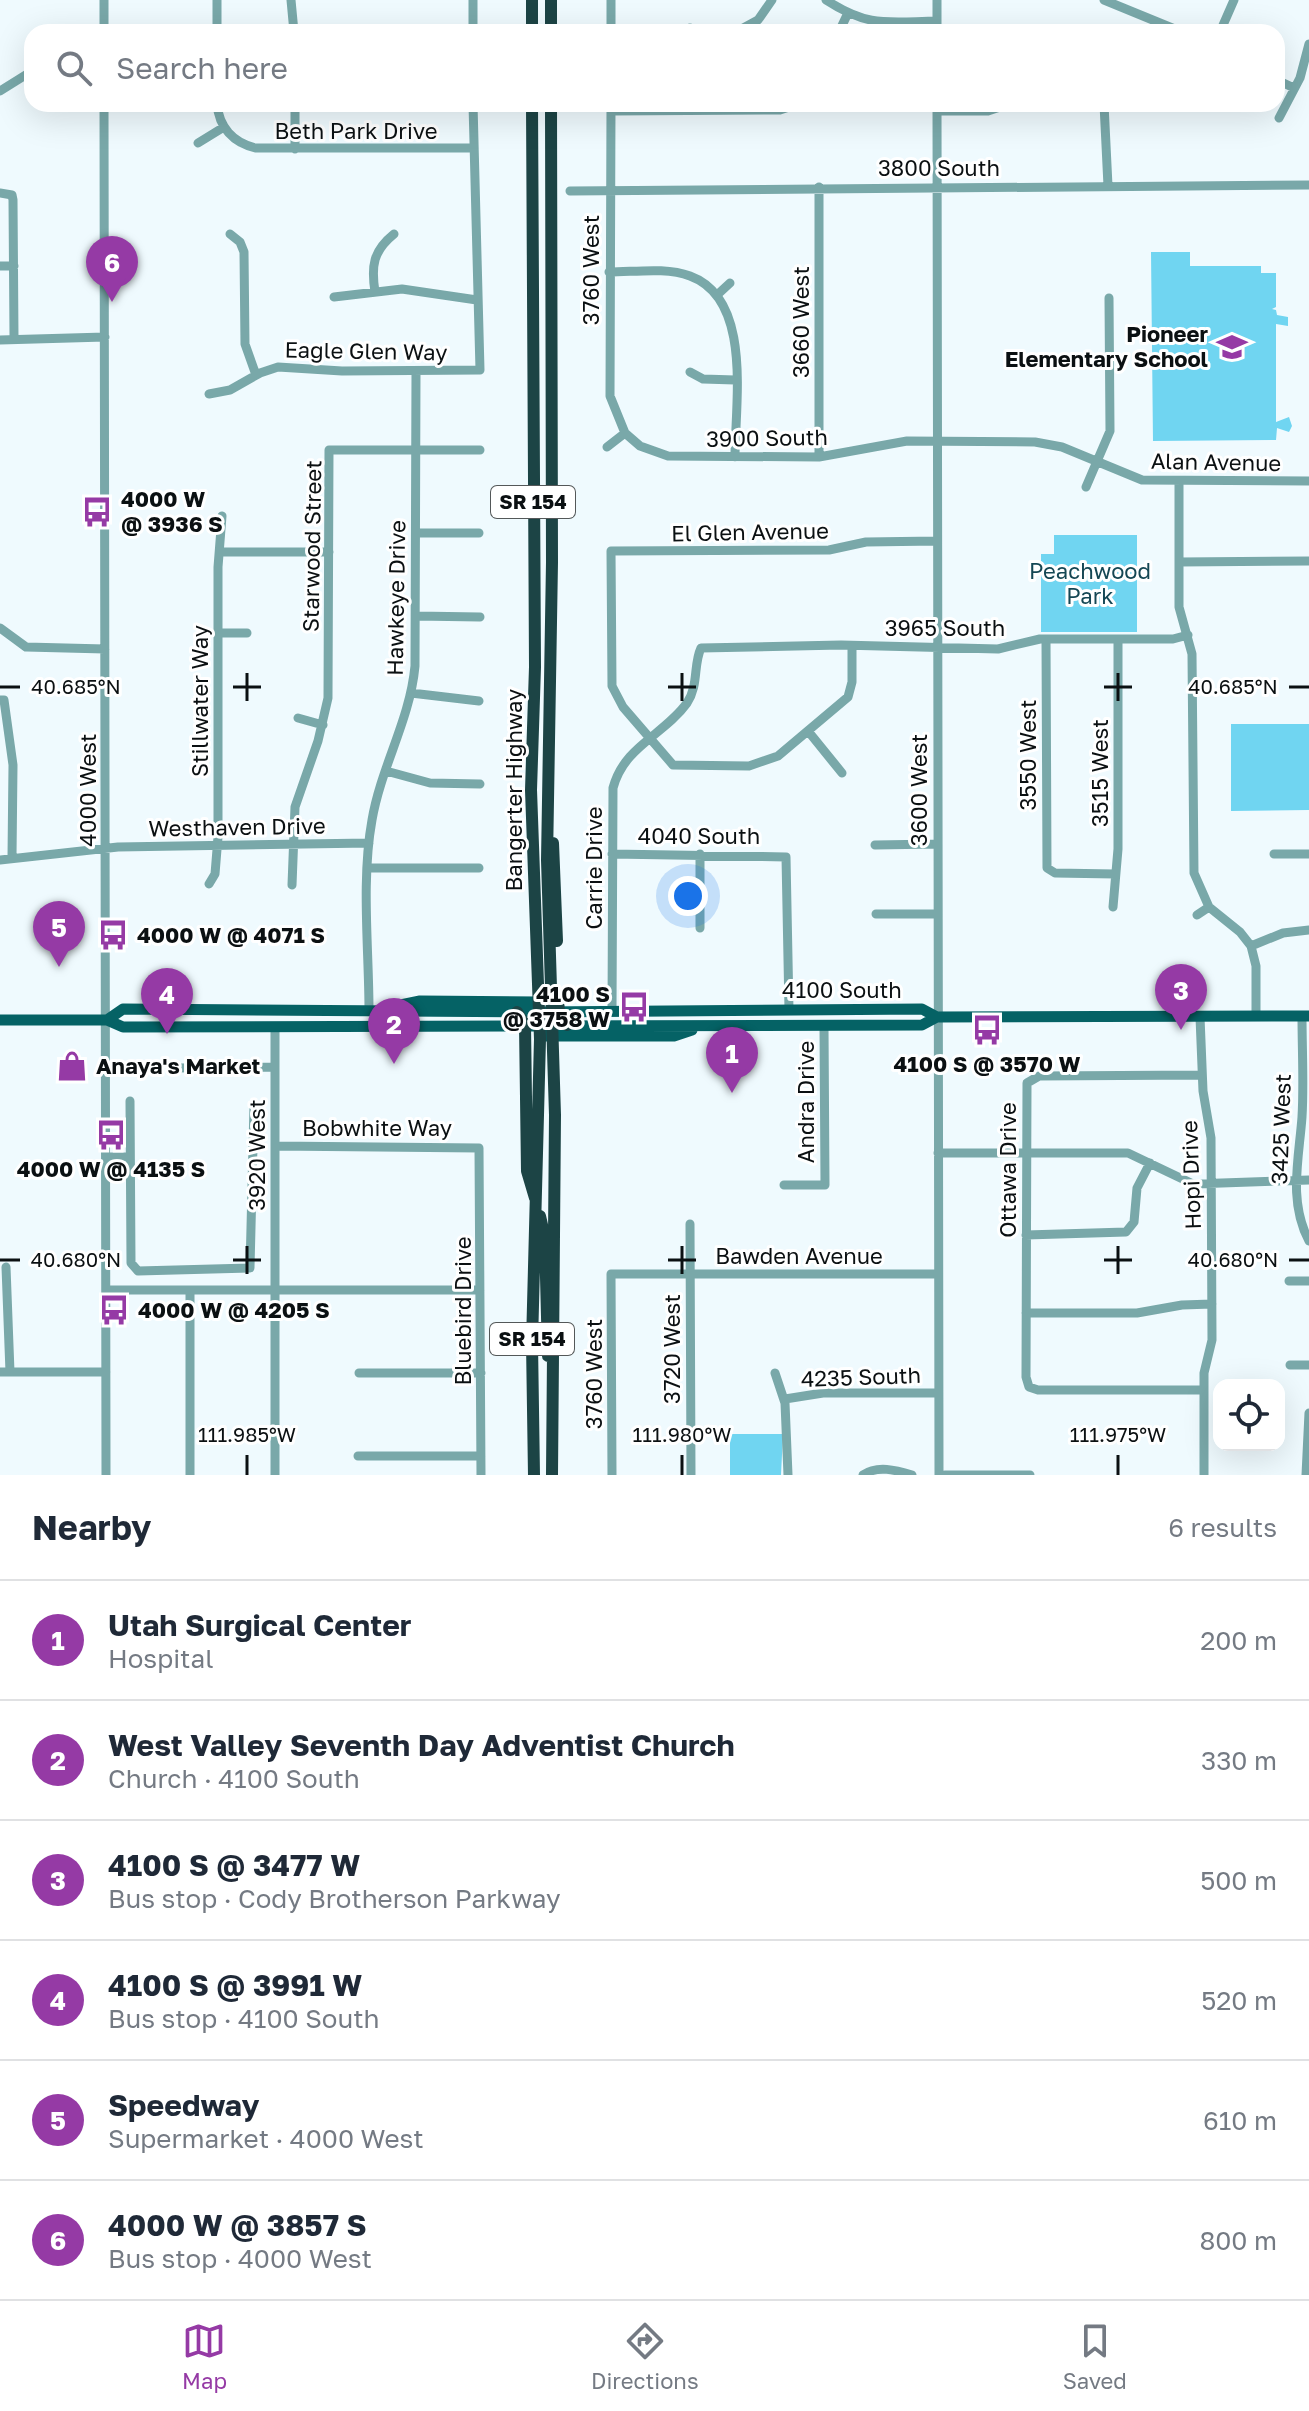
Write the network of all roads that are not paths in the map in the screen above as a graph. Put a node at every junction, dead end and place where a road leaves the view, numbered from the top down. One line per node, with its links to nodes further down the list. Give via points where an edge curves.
1 (104, 0): 14 (street)
2 (217, 0): 15 (street)
3 (291, 0): 16 (street)
4 (473, 0): 17 (street)
5 (532, 0): 18 (highway)
6 (551, 0): 19 (highway)
7 (611, 0): 20 (street)
8 (772, 0): 21 (street)
9 (826, 0): 13 (street)
10 (937, 0): 24 (street)
11 (1104, 0): 25 (street)
12 (1234, 0): 26 (street)
13 (847, 15): 22 (street); 23 (street)
14 (104, 24)
15 (217, 24)
16 (293, 24)
17 (473, 24)
18 (532, 24)
19 (551, 24)
20 (611, 24)
21 (751, 24)
22 (843, 24)
23 (903, 24)
24 (937, 24)
25 (1162, 24)
26 (1224, 24)
27 (1309, 44): 31 (street)
28 (24, 75): 30 (street)
29 (1285, 84): 31 (street)
30 (1, 88)
31 (1294, 88): 32 (street)
32 (1285, 106)
33 (104, 112): 67 (street, 4000 West)
34 (219, 112): 44 (street)
35 (295, 112): 47 (street)
36 (473, 112): 46 (street)
37 (532, 112): 105 (highway, Bangerter Highway / SR 154)
38 (551, 112): 116 (highway, Bangerter Highway / SR 154)
39 (611, 112): 52 (street, 3760 West)
40 (937, 112): 49 (street, 3600 West)
41 (1104, 112): 50 (street)
42 (1282, 112): 43 (street)
43 (1279, 118)
44 (224, 127): 45 (street); 47 (street, Beth Park Drive, via 250,147)
45 (198, 143)
46 (473, 148): 47 (street, Beth Park Drive); 65 (street)
47 (295, 149)
48 (1309, 185): 50 (street, 3800 South)
49 (937, 186): 50 (street, 3800 South); 51 (street, 3800 South); 75 (street, 3600 West)
50 (1108, 186)
51 (819, 187): 52 (street, 3800 South); 80 (street, 3660 West)
52 (610, 190): 53 (street, 3800 South); 59 (street, 3760 West)
53 (570, 191)
54 (0, 193): 58 (street, via 12,195)
55 (230, 234): 71 (street, via 243,248 245,344)
56 (394, 234): 61 (street, via 374,259)
57 (0, 266): 58 (street)
58 (14, 266): 66 (street)
59 (609, 272): 62 (street, via 682,274); 74 (street, 3760 West, via 610,396)
60 (730, 283): 62 (street)
61 (375, 292): 63 (street); 65 (street, via 410,290)
62 (717, 295): 72 (street, via 733,328)
63 (334, 297)
64 (1109, 298): 81 (street, via 1110,427)
65 (477, 300): 69 (street, Eagle Glen Way, via 480,370)
66 (14, 337): 67 (street); 68 (street)
67 (105, 337): 104 (street, 4000 West)
68 (0, 340)
69 (416, 371): 71 (street, Eagle Glen Way, via 283,367); 77 (street, Hawkeye Drive)
70 (690, 372): 72 (street, via 703,379)
71 (256, 375): 73 (street, Eagle Glen Way, via 236,388)
72 (735, 380): 79 (street)
73 (209, 394)
74 (625, 433): 76 (street); 79 (street, 3900 South, via 661,455)
75 (937, 441): 80 (street, 3900 South, via 895,442); 81 (street, Alan Avenue, via 1044,443); 88 (street, 3600 West)
76 (607, 447)
77 (416, 450): 78 (street); 86 (street, Hawkeye Drive); 90 (street, Starwood Street, via 329,450)
78 (480, 450)
79 (735, 457): 80 (street, 3900 South)
80 (819, 457)
81 (1098, 462): 82 (street, Alan Avenue, via 1142,480); 84 (street)
82 (1179, 481): 83 (street, Alan Avenue); 92 (street)
83 (1309, 481)
84 (1086, 487)
85 (222, 516): 89 (street, Stillwater Way)
86 (416, 533): 87 (street); 93 (street, Hawkeye Drive)
87 (479, 533)
88 (937, 541): 102 (street, 3600 West); 112 (street, El Glen Avenue, via 866,542 832,550 611,551 612,686)
89 (220, 552): 90 (street); 96 (street, Stillwater Way)
90 (329, 552): 110 (street, Starwood Street, via 329,689)
91 (1309, 561): 92 (street)
92 (1179, 562): 98 (street, via 1179,607)
93 (416, 616): 94 (street); 106 (street, Hawkeye Drive)
94 (480, 617)
95 (0, 628): 104 (street, via 26,647)
96 (218, 633): 97 (street); 121 (street, Stillwater Way)
97 (247, 633)
98 (1188, 635): 100 (street, 3965 South); 135 (street, via 1193,862)
99 (1046, 639): 100 (street, 3965 South); 102 (street, 3965 South, via 1002,649); 131 (street, 3550 West, via 1049,871)
100 (1118, 639): 131 (street, 3515 West)
101 (852, 646): 102 (street, 3965 South); 103 (street, 3965 South); 111 (street, via 850,693)
102 (937, 646): 119 (street, 3600 West)
103 (701, 648): 112 (street, Carrie Drive, via 689,699)
104 (105, 649): 122 (street, 4000 West)
105 (535, 667): 116 (highway, via 541,680 540,806); 154 (highway, Bangerter Highway / SR 154, via 532,829)
106 (411, 693): 108 (street); 113 (street, Hawkeye Drive)
107 (2, 700): 127 (street, via 14,788)
108 (479, 701)
109 (298, 718): 110 (street)
110 (323, 725): 117 (street, Starwood Street, via 297,799)
111 (808, 731): 112 (street, via 774,759 749,766 675,766); 114 (street)
112 (649, 738): 123 (street, Carrie Drive, via 628,757 615,782)
113 (386, 771): 115 (street, via 430,783); 118 (street, Hawkeye Drive)
114 (842, 773)
115 (480, 784)
116 (547, 825): 154 (highway, Bangerter Highway / SR 154); 154 (highway, via 556,865)
117 (292, 842): 118 (street, Westhaven Drive); 121 (street, Westhaven Drive); 133 (street, Starwood Street)
118 (369, 843): 129 (street, Hawkeye Drive)
119 (937, 844): 120 (street); 137 (street, 3600 West)
120 (875, 845)
121 (217, 846): 122 (street, Westhaven Drive); 132 (street, Stillwater Way)
122 (106, 848): 127 (street); 153 (street, 4000 West)
123 (612, 854): 124 (street, 4040 South); 146 (street, Carrie Drive)
124 (700, 854): 139 (street); 142 (street, 4040 South, via 786,857)
125 (1274, 854): 126 (street)
126 (1309, 854)
127 (12, 857): 128 (street)
128 (0, 860)
129 (368, 868): 130 (street); 144 (street, Hawkeye Drive)
130 (479, 868)
131 (1115, 874): 134 (street, 3515 West)
132 (209, 884)
133 (292, 885)
134 (1113, 907)
135 (1209, 907): 138 (street); 141 (street)
136 (876, 914): 137 (street)
137 (937, 914): 150 (street, 3600 West)
138 (1197, 915)
139 (700, 928)
140 (1309, 930): 141 (street, via 1283,933)
141 (1251, 946): 148 (street)
142 (789, 1010): 143 (main road, 4100 South); 146 (main road, 4100 South)
143 (845, 1010): 150 (main road, 4100 South, via 922,1009); 157 (main road, via 820,1017 729,1017)
144 (369, 1011): 145 (main road, 4100 South); 153 (main road, 4100 South, via 123,1009)
145 (383, 1011): 147 (main road, 4100 South); 154 (main road, via 420,1001); 159 (main road, via 357,1019 223,1020)
146 (612, 1011): 154 (main road, 4100 South)
147 (517, 1012): 154 (main road, 4100 South); 155 (highway)
148 (1256, 1016): 149 (main road); 151 (main road)
149 (1305, 1016): 174 (street, 3425 West)
150 (937, 1017): 151 (main road); 158 (main road, 4100 South, via 922,1025); 169 (street, 3600 West)
151 (1200, 1017): 163 (street, Hopi Drive)
152 (0, 1020): 153 (main road, 4100 South)
153 (107, 1020): 159 (main road, 4100 South, via 123,1027); 171 (street, 4000 West)
154 (547, 1020): 155 (main road, 4100 South); 156 (highway); 157 (main road, via 674,1036); 178 (highway, Bangerter Highway / SR 154); 201 (highway, Bangerter Highway / SR 154)
155 (525, 1025): 160 (main road, 4100 South); 178 (highway, via 527,1171)
156 (567, 1025): 157 (main road, 4100 South)
157 (701, 1026): 158 (main road, 4100 South)
158 (824, 1026): 177 (street, Andra Drive, via 825,1185)
159 (201, 1027): 160 (main road, 4100 South)
160 (275, 1027): 161 (street, 3920 West)
161 (275, 1067): 162 (street); 166 (street, 3920 West)
162 (177, 1068)
163 (1202, 1075): 170 (street, Ottawa Drive, via 1032,1078 1026,1090); 176 (street, Hopi Drive, via 1211,1127)
164 (130, 1101): 172 (street)
165 (254, 1105): 168 (street)
166 (275, 1148): 167 (street, Bobwhite Way); 168 (street, Bobwhite Way); 190 (street, 3920 West)
167 (479, 1148): 191 (street, Bluebird Drive)
168 (254, 1150): 172 (street, via 250,1268 134,1268)
169 (938, 1153): 170 (street); 185 (street, 3600 West)
170 (1026, 1153): 173 (street, via 1128,1153); 180 (street, Ottawa Drive)
171 (106, 1157): 172 (street); 188 (street, 4000 West)
172 (130, 1157)
173 (1150, 1163): 176 (street, via 1186,1182); 180 (street, via 1137,1188 1134,1222 1126,1232)
174 (1297, 1180): 175 (street); 176 (street); 181 (street, 3425 West, via 1299,1216)
175 (1309, 1180)
176 (1211, 1184): 192 (street, Hopi Drive)
177 (784, 1185)
178 (537, 1203): 201 (highway, via 545,1238 546,1340); 212 (highway, Bangerter Highway / SR 154)
179 (690, 1224): 184 (street, 3720 West)
180 (1026, 1235): 193 (street, Ottawa Drive)
181 (1309, 1241)
182 (6, 1267): 196 (street)
183 (611, 1274): 184 (street, Bawden Avenue); 214 (street, 3760 West)
184 (690, 1274): 185 (street, Bawden Avenue); 215 (street, 3720 West)
185 (938, 1274): 203 (street, 3600 West)
186 (1289, 1281): 187 (street)
187 (1309, 1281)
188 (107, 1290): 189 (street); 197 (street, 4000 West)
189 (190, 1290): 190 (street); 209 (street)
190 (275, 1290): 191 (street); 210 (street, 3920 West)
191 (480, 1290): 199 (street, Bluebird Drive)
192 (1212, 1304): 193 (street, via 1144,1312); 202 (street, Hopi Drive)
193 (1026, 1313): 202 (street, Ottawa Drive, via 1029,1387)
194 (1290, 1365): 195 (street)
195 (1309, 1365)
196 (5, 1372): 197 (street)
197 (106, 1372): 208 (street, 4000 West)
198 (359, 1373): 199 (street)
199 (481, 1373): 207 (street, Bluebird Drive)
200 (775, 1373): 204 (street)
201 (553, 1375): 213 (highway, Bangerter Highway / SR 154)
202 (1204, 1390): 222 (street, Hopi Drive)
203 (938, 1393): 204 (street, 4235 South, via 823,1393); 219 (street, 3600 West)
204 (785, 1399): 216 (street)
205 (1309, 1413): 223 (street)
206 (358, 1456): 207 (street)
207 (481, 1456): 211 (street, Bluebird Drive)
208 (106, 1475)
209 (190, 1475)
210 (275, 1475)
211 (481, 1475)
212 (534, 1475)
213 (552, 1475)
214 (612, 1475)
215 (691, 1475)
216 (788, 1475)
217 (863, 1475): 218 (street, via 888,1470)
218 (912, 1475)
219 (939, 1475)
220 (945, 1475): 221 (street)
221 (1030, 1475)
222 (1204, 1475)
223 (1306, 1475)

